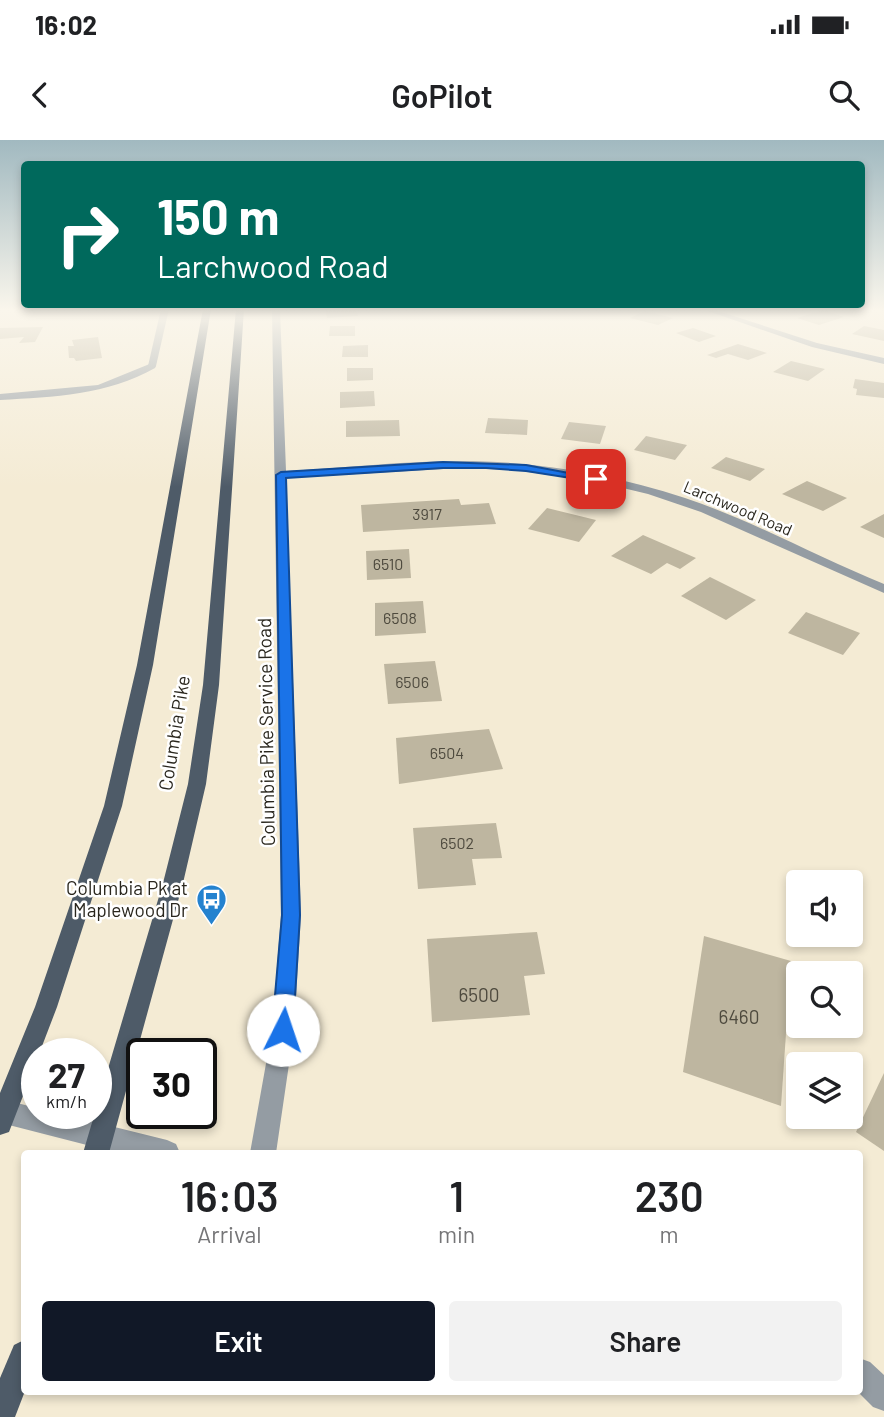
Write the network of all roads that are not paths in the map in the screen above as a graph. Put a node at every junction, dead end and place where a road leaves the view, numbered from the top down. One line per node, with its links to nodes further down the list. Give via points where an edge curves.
1 (148, 369): 5 (street, via 132,379 92,389)
2 (197, 369): 8 (main road, Columbia Pike, via 145,666 113,806 46,1007)
3 (235, 369): 9 (main road, Columbia Pike, via 211,685 197,784)
4 (278, 369): 6 (street, Columbia Pike Service Road)
5 (0, 397)
6 (281, 475): 7 (street, Larchwood Road, via 443,465 572,474 706,509); 11 (street, Columbia Pike Service Road, via 291,915 283,1030)
7 (884, 589)
8 (2, 1118): 9 (street)
9 (99, 1145): 10 (street)
10 (142, 1150)
11 (264, 1150)
12 (21, 1363): 15 (main road)
13 (863, 1377): 14 (street)
14 (884, 1396)
15 (0, 1416)

